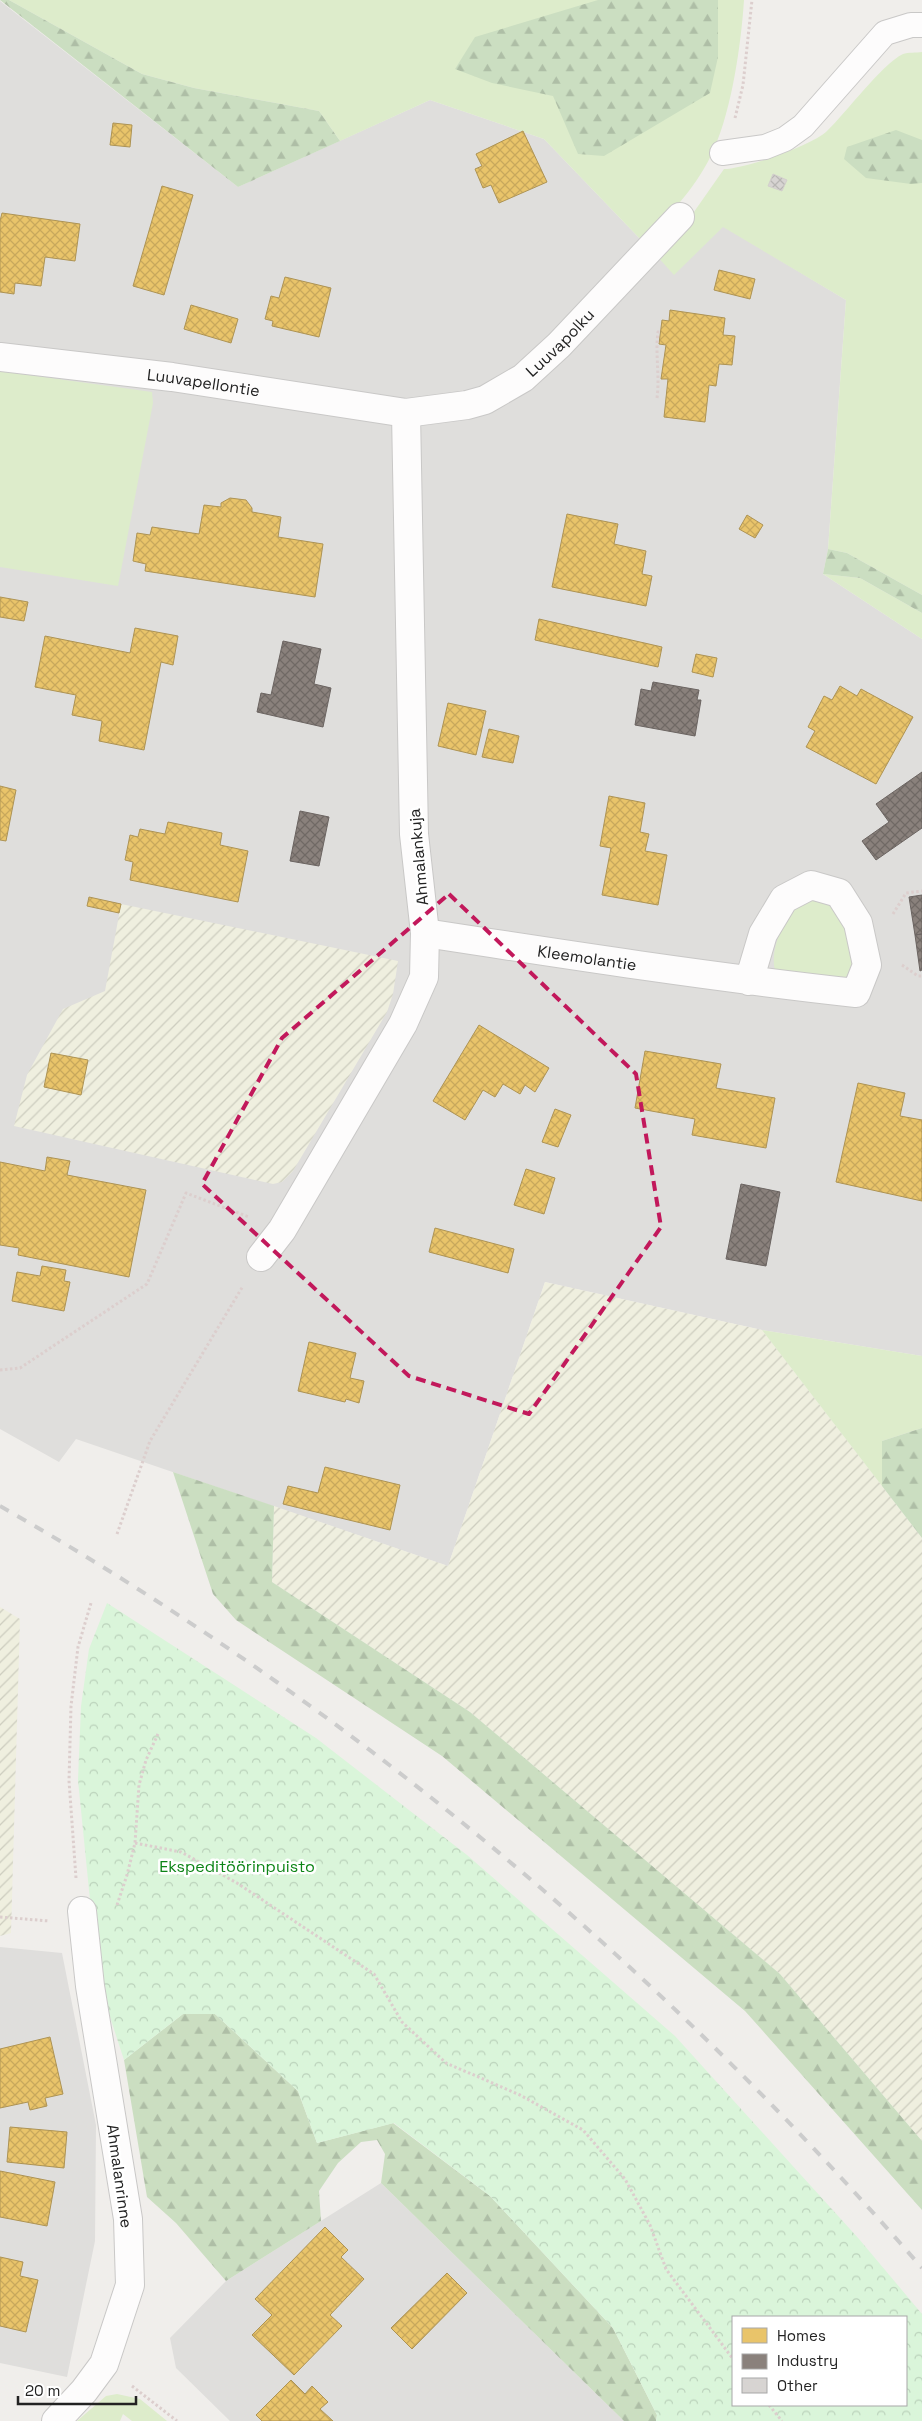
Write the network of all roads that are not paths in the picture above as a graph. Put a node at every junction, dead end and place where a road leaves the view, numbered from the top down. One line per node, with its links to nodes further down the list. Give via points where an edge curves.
1 (922, 25): 2 (lane, via 885,33 803,126 785,139 765,147)
2 (722, 153)
3 (680, 217): 5 (street, Luuvapolku, via 559,345 522,378 485,400)
4 (0, 356): 5 (street, Luuvapellontie, via 172,377)
5 (406, 413): 6 (street, Ahmalankuja, via 414,834)
6 (425, 933): 7 (street, Kleemolantie); 8 (street, Ahmalankuja, via 424,977 403,1024 282,1230)
7 (749, 981): 7 (street, Kleemolantie, via 856,993 867,965 858,923 839,893 811,886 784,899 763,934)
8 (261, 1257)
9 (83, 1920): 10 (street, Ahmalanrinne, via 90,1986 128,2219 130,2285 104,2364)
10 (56, 2421)

